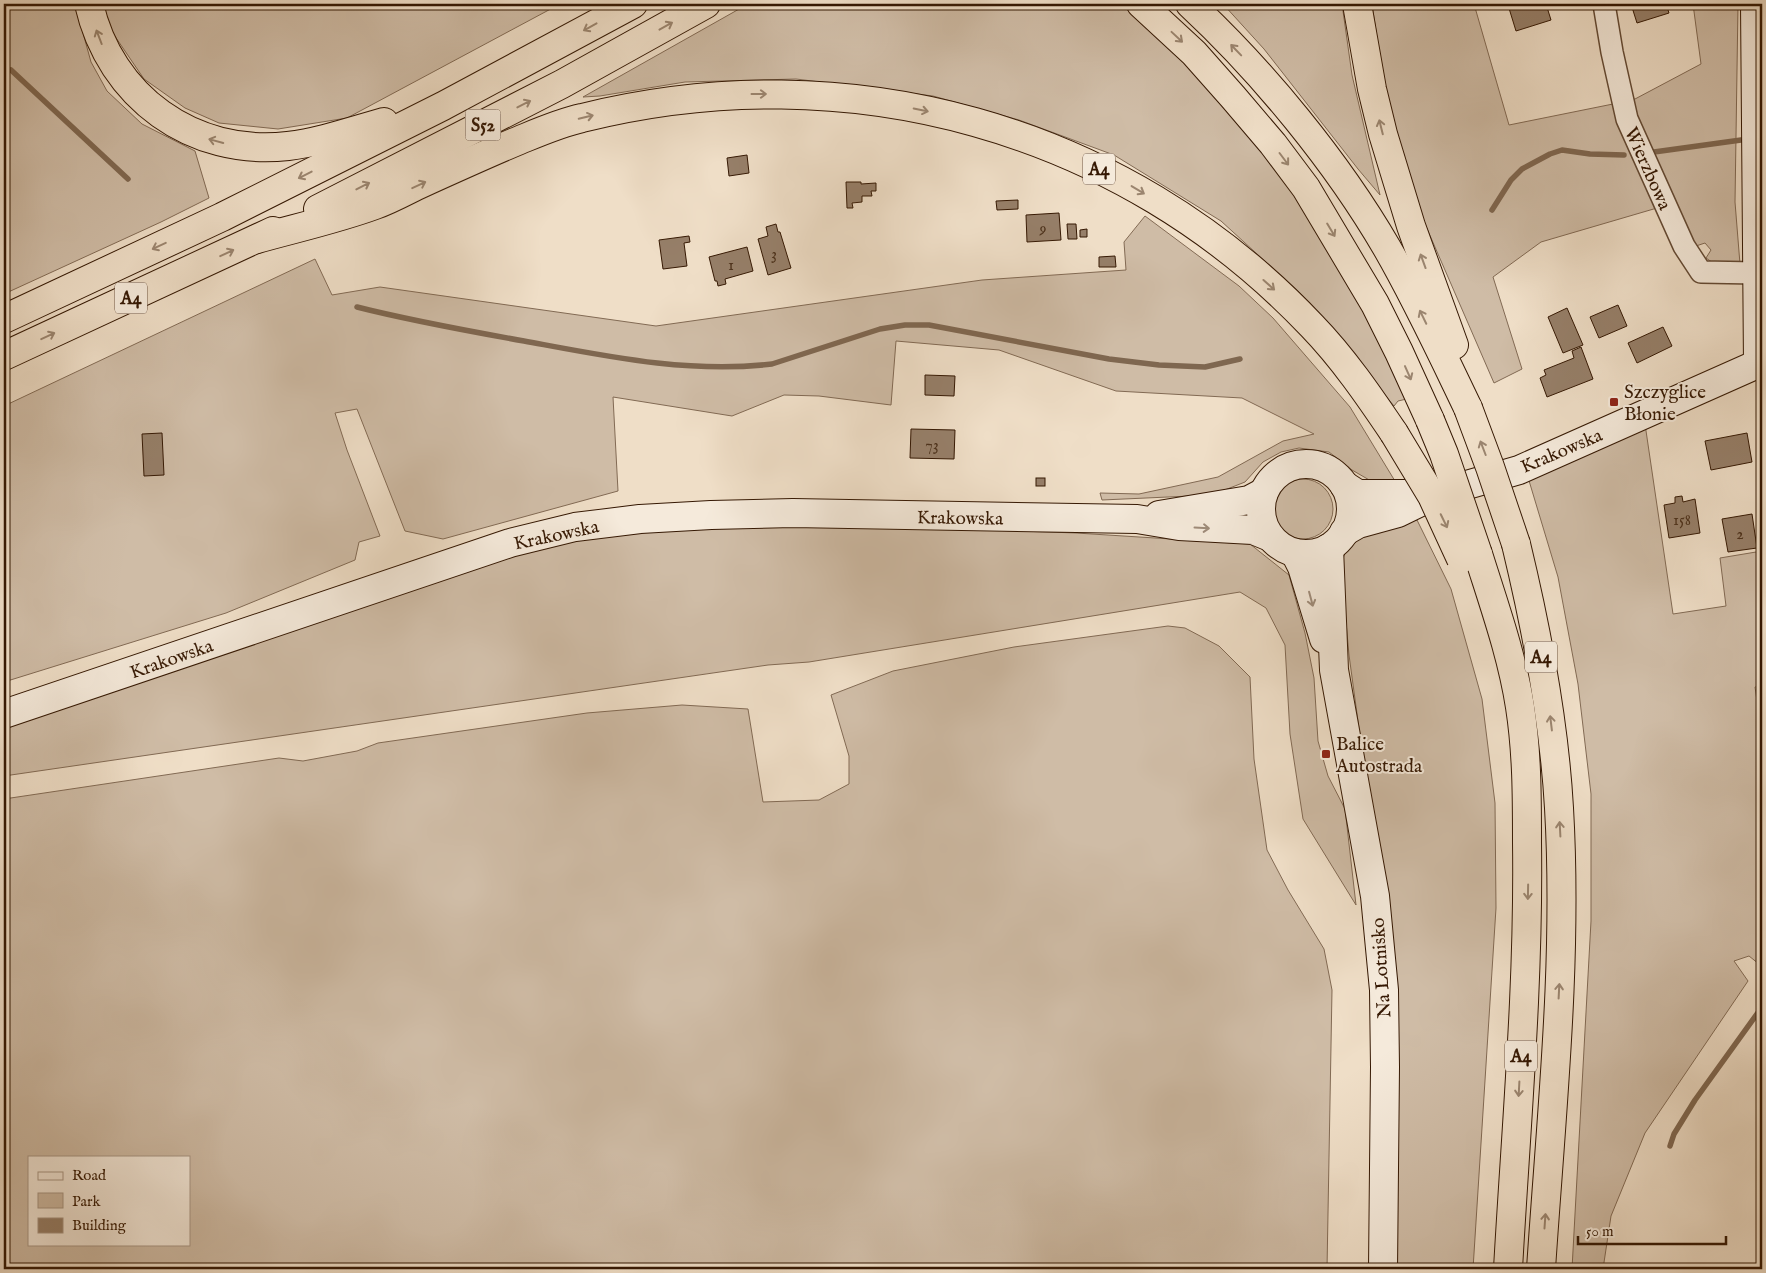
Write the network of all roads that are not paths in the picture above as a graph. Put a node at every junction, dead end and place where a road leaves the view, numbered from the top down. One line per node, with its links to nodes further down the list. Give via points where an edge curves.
1 (89, 4): 9 (highway, one-way to 1, via 317,142 287,146 244,146 203,137 161,115 130,88 106,53)
2 (633, 4): 9 (highway, S52, one-way to 9)
3 (706, 4): 10 (highway, S52, one-way to 3, via 562,84)
4 (1141, 4): 23 (highway, one-way to 23, bridge, via 1194,53 1273,144 1306,188 1375,304 1430,420 1460,499)
5 (1190, 4): 15 (highway, A4, one-way to 5, via 1387,248 1344,182 1268,86)
6 (1357, 4): 15 (highway, one-way to 6, via 1452,340 1411,226 1383,134)
7 (1604, 4): 11 (street, Wierzbowa, via 1627,119 1684,246 1701,272)
8 (1755, 4): 11 (main road)
9 (443, 106): 12 (highway, one-way to 12, via 222,217)
10 (257, 239): 13 (highway, A4, one-way to 10); 23 (highway, A4, one-way to 23, bridge, via 375,205 537,133 577,119 667,100 806,94 882,102 964,119 1054,148 1127,183 1208,234 1251,268 1313,326 1360,384)
11 (1756, 273): 14 (main road)
12 (4, 319)
13 (4, 356)
14 (1760, 363): 18 (main road, Krakowska, via 1519,470)
15 (1468, 408): 28 (highway, A4, one-way to 15, bridge, via 1560,957 1561,847 1557,772 1543,666 1516,544)
16 (1344, 485): 17 (main road, via 1333,473 1318,466 1302,464 1286,468 1273,478); 18 (main road, Krakowska, via 1358,494); 21 (main road, via 1349,496 1349,520)
17 (1264, 492): 19 (main road, Krakowska, via 1249,500); 20 (main road, via 1261,515)
18 (1438, 493): 21 (main road, Krakowska, via 1398,513 1358,524)
19 (1136, 519): 20 (main road, Krakowska, one-way to 20, via 1179,526 1253,530); 25 (main road, Krakowska, via 793,513 640,519 575,527 510,543)
20 (1270, 537): 22 (main road)
21 (1337, 540): 22 (main road, via 1309,554); 24 (main road, Na Lotnisko)
22 (1295, 553): 24 (main road, Na Lotnisko, one-way to 24, via 1302,566)
23 (1470, 557): 27 (highway, A4, one-way to 27, via 1514,756 1529,878)
24 (1334, 670): 26 (main road, Na Lotnisko, via 1375,896 1383,981)
25 (4, 714)
26 (1383, 1269)
27 (1508, 1269)
28 (1542, 1269)

